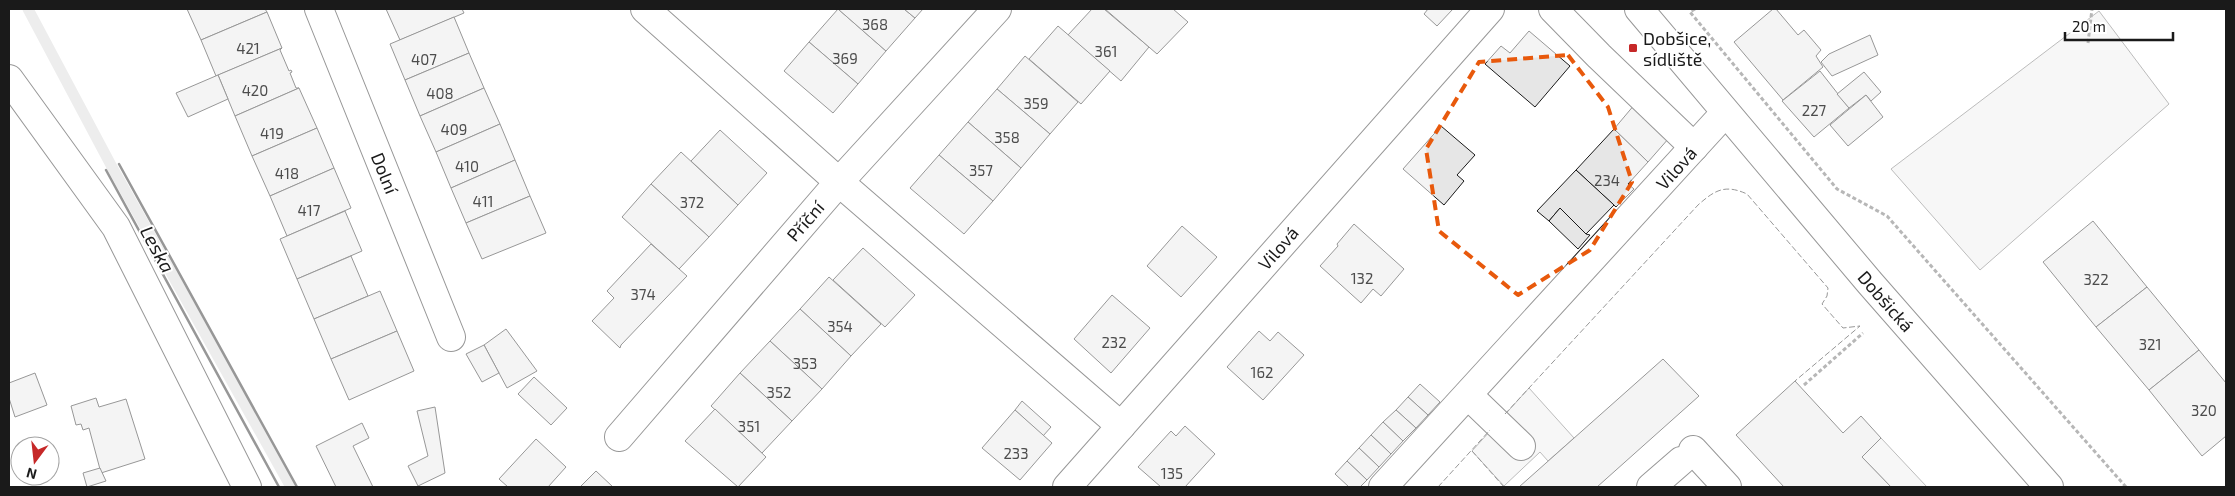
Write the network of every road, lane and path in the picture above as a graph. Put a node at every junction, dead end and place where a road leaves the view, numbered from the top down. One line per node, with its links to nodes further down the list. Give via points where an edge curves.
1 (319, 9): 15 (street, Dolní)
2 (645, 9): 13 (street)
3 (997, 9): 13 (street, Příční)
4 (1490, 9): 18 (street, Vilová)
5 (1553, 9): 12 (street)
6 (1639, 9): 11 (street, Dobšická)
7 (1695, 9): 27 (path, via 1690,12 1837,189 1887,216)
8 (2092, 9): 9 (path)
9 (2088, 43)
10 (9, 79): 21 (street, via 116,227)
11 (1725, 114): 12 (street, Vilová); 26 (street, Dobšická)
12 (1694, 148): 17 (street, Vilová)
13 (839, 182): 18 (street); 19 (street, Příční)
14 (1863, 333): 16 (path)
15 (451, 337)
16 (1804, 385)
17 (1468, 395): 20 (street); 23 (street, Vilová)
18 (1122, 426): 22 (street, Vilová)
19 (619, 437)
20 (1521, 446)
21 (247, 487)
22 (1067, 487)
23 (1383, 487)
24 (1651, 487): 25 (street, via 1687,455)
25 (1727, 487)
26 (2048, 487)
27 (2126, 487)

